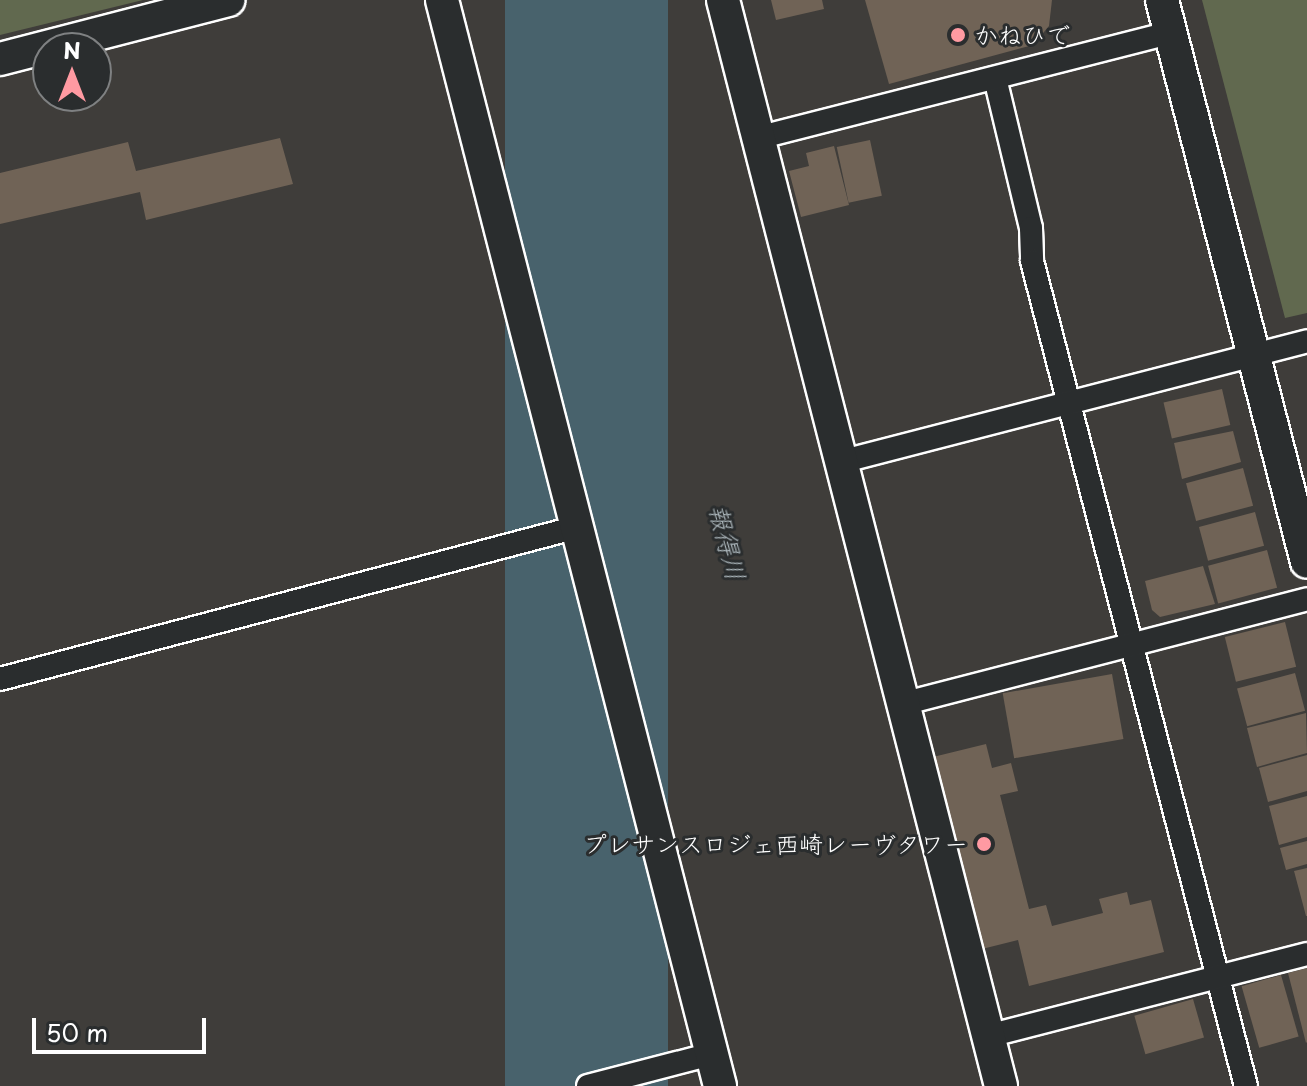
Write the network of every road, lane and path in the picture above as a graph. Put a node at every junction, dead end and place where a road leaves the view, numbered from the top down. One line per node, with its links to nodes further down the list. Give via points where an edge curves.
1 (228, 0): 6 (street)
2 (442, 0): 13 (street)
3 (723, 0): 8 (street)
4 (1162, 0): 5 (street)
5 (1170, 33): 7 (street); 10 (street)
6 (0, 59)
7 (995, 78): 8 (street); 11 (street, via 1031,228 1032,261)
8 (757, 138): 12 (street)
9 (1307, 341): 10 (street)
10 (1253, 355): 11 (street); 14 (street)
11 (1071, 404): 12 (street); 16 (street)
12 (840, 462): 18 (street)
13 (574, 528): 17 (street); 22 (street)
14 (1307, 562)
15 (1307, 599): 16 (street)
16 (1133, 644): 18 (street); 20 (street)
17 (0, 679)
18 (902, 704): 21 (street)
19 (1307, 954): 20 (street)
20 (1218, 976): 21 (street); 26 (street)
21 (988, 1036): 25 (street)
22 (712, 1054): 23 (street); 24 (street)
23 (588, 1086)
24 (720, 1086)
25 (1001, 1086)
26 (1246, 1086)

